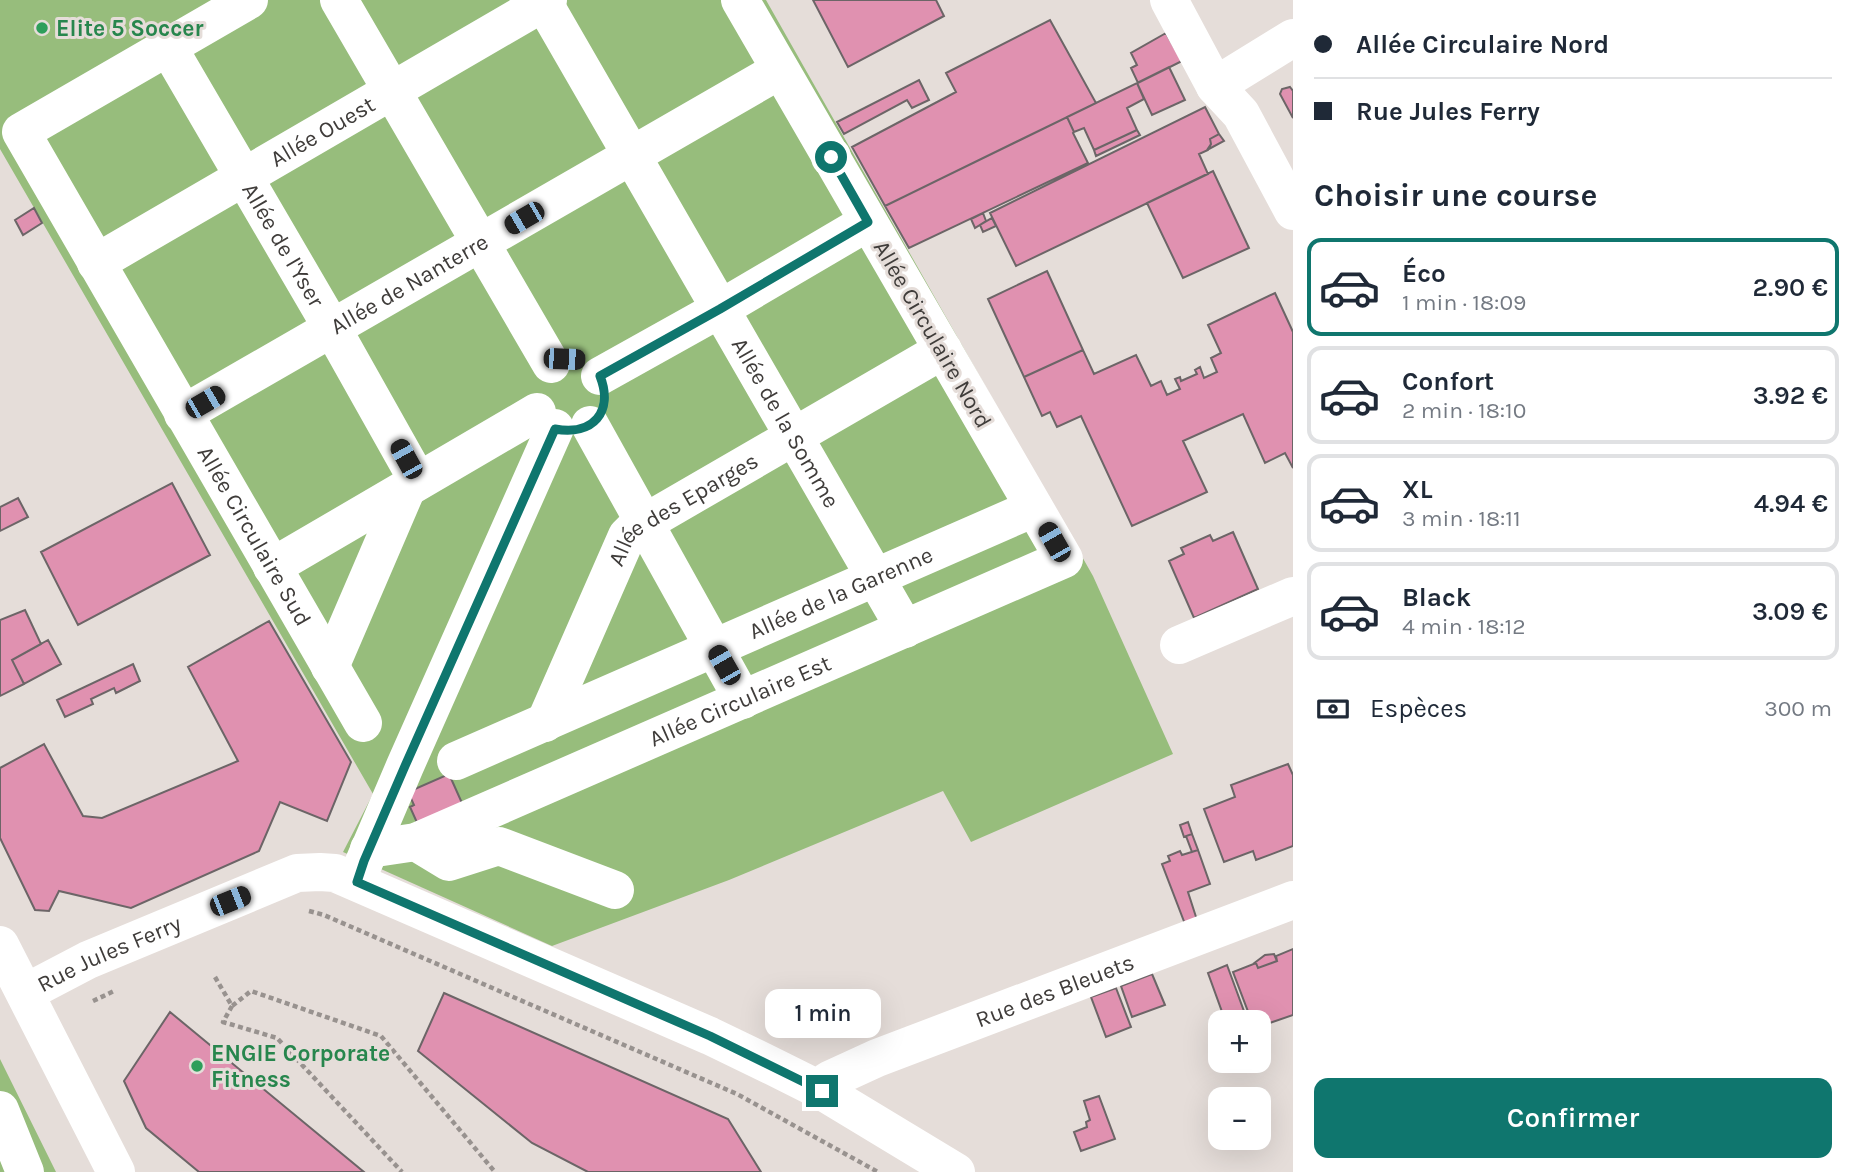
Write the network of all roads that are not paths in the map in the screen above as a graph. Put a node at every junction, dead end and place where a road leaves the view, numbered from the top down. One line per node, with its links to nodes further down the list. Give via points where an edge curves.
1 (249, 0): 7 (street)
2 (339, 0): 10 (street)
3 (740, 0): 8 (street, Allée Circulaire Nord)
4 (1169, 0): 9 (street)
5 (545, 1): 10 (street, Allée Ouest); 11 (street, Allée de la Somme)
6 (1293, 38): 9 (street)
7 (168, 47): 12 (street, Allée de l'Yser); 16 (street, Allée Circulaire Sud, via 21,132)
8 (780, 69): 11 (street, Allée de Nanterre); 14 (street, Allée Circulaire Nord)
9 (1215, 86): 13 (street, via 1241,114)
10 (391, 91): 12 (street, Allée Ouest); 15 (street)
11 (631, 155): 15 (street, Allée de Nanterre); 17 (street, Allée de la Somme)
12 (243, 177): 16 (street, Allée Ouest); 18 (street, Allée de l'Yser)
13 (1293, 211)
14 (868, 222): 17 (street); 19 (street, Allée Circulaire Nord)
15 (480, 243): 18 (street, Allée de Nanterre); 20 (street)
16 (96, 262): 22 (street, Allée Circulaire Sud)
17 (720, 309): 21 (street); 24 (street, Allée de la Somme)
18 (332, 328): 22 (street, Allée de Nanterre); 25 (street, Allée de l'Yser)
19 (943, 350): 24 (street, Allée des Eparges); 26 (street, Allée Circulaire Nord)
20 (551, 364): 21 (street, via 578,360); 23 (street, via 534,385 533,399)
21 (600, 376): 23 (street, via 605,402 600,415)
22 (183, 414): 29 (street, Allée Circulaire Sud)
23 (560, 422): 25 (street); 27 (street); 41 (street)
24 (794, 436): 27 (street, Allée des Eparges); 30 (street, Allée de la Somme)
25 (413, 484): 29 (street); 35 (street)
26 (1034, 508): 28 (street, Allée Circulaire Nord); 30 (street, Allée de la Garenne)
27 (644, 522): 34 (street); 38 (street, Allée des Eparges, via 627,536)
28 (1064, 559): 32 (street, Allée Circulaire Est)
29 (272, 567): 35 (street, Allée Circulaire Sud)
30 (875, 578): 32 (street, Allée de la Somme); 34 (street, Allée de la Garenne)
31 (1293, 596): 33 (street)
32 (905, 629): 36 (street, Allée Circulaire Est)
33 (1179, 645)
34 (714, 648): 36 (street); 38 (street, Allée de la Garenne)
35 (330, 667): 37 (street, Allée Circulaire Sud)
36 (743, 699): 40 (street, Allée Circulaire Est)
37 (363, 723)
38 (545, 723): 39 (street, Allée de la Garenne)
39 (456, 761)
40 (416, 842): 41 (street, Allée Circulaire Est); 42 (street, via 449,862 499,846)
41 (363, 866): 45 (street, Rue Jules Ferry, via 335,873 297,873 88,960); 46 (street, Rue Jules Ferry)
42 (615, 890)
43 (1293, 900): 46 (street, Rue des Bleuets, via 877,1058 829,1080)
44 (0, 945): 45 (street)
45 (25, 992): 49 (street)
46 (822, 1091): 50 (street, Rue Jules Ferry)
47 (0, 1110): 48 (street)
48 (13, 1159)
49 (116, 1172)
50 (956, 1172)

